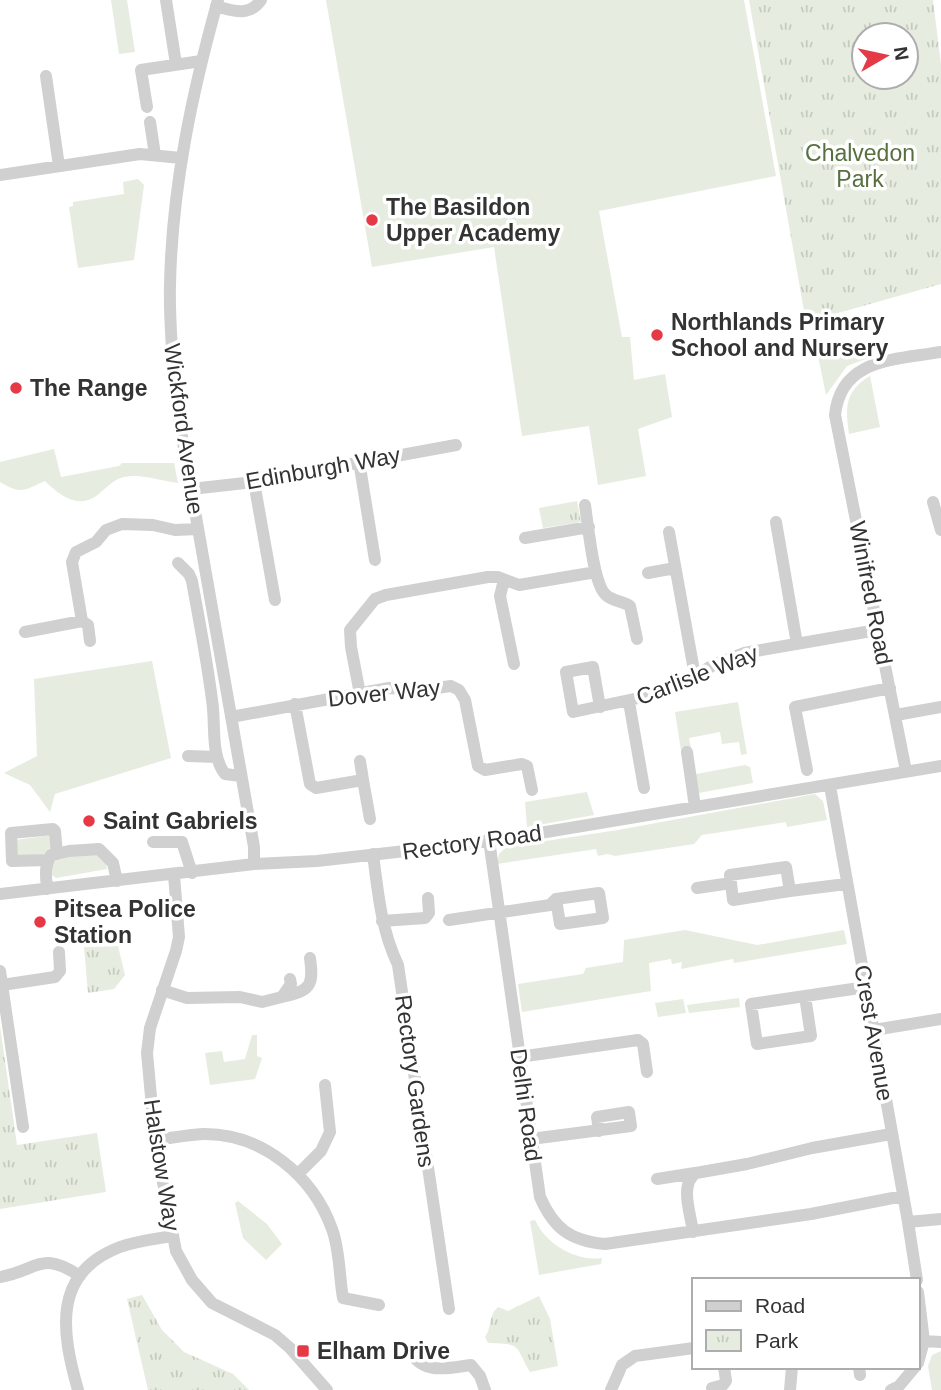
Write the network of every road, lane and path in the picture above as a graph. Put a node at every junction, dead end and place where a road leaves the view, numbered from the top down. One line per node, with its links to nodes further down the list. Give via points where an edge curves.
1 (166, 0): 5 (street)
2 (261, 0): 3 (street, via 254,9 238,13)
3 (217, 3): 4 (street, Wickford Avenue)
4 (201, 61): 5 (street); 10 (street, Wickford Avenue)
5 (176, 64): 7 (street, via 141,70)
6 (46, 76): 11 (street)
7 (147, 107)
8 (150, 122): 9 (street)
9 (155, 155): 10 (street); 11 (street)
10 (181, 158): 17 (street, Wickford Avenue, via 170,339)
11 (59, 166): 12 (street)
12 (0, 175)
13 (941, 352): 34 (street, Winifred Road, via 863,368 842,388 835,415)
14 (456, 445): 15 (street, Edinburgh Way)
15 (359, 461): 16 (street, Edinburgh Way); 26 (street)
16 (254, 482): 17 (street, Edinburgh Way); 32 (street)
17 (191, 489): 22 (street, Wickford Avenue)
18 (933, 502): 23 (street)
19 (585, 505): 21 (street)
20 (776, 522): 38 (street)
21 (589, 527): 25 (street); 29 (street)
22 (198, 529): 33 (street, via 122,524 74,554); 48 (street, Wickford Avenue)
23 (941, 530)
24 (669, 533): 28 (street)
25 (525, 538)
26 (375, 560)
27 (178, 563): 51 (street, via 192,581)
28 (675, 568): 30 (street); 40 (street)
29 (596, 572): 31 (street, via 519,585); 36 (street, via 606,596 630,606)
30 (648, 573)
31 (504, 580): 39 (street, via 500,596); 42 (street, via 488,577 375,599 350,630)
32 (275, 600)
33 (82, 621): 35 (street); 37 (street, via 88,625)
34 (877, 629): 38 (street, Carlisle Way); 41 (street, Winifred Road)
35 (25, 632)
36 (636, 639)
37 (90, 641)
38 (797, 643): 40 (street, Carlisle Way, via 736,655)
39 (514, 664)
40 (695, 676): 43 (street, Carlisle Way, via 670,691)
41 (890, 688): 47 (street, Winifred Road); 54 (street, via 795,707)
42 (360, 694): 44 (street, Dover Way); 60 (street, Dover Way, via 389,688 455,688 467,706 478,766 485,770 527,766)
43 (629, 702): 45 (street, Carlisle Way); 59 (street)
44 (295, 704): 48 (street, Dover Way); 57 (street, via 313,787)
45 (600, 707)
46 (941, 707): 47 (street)
47 (896, 715): 55 (street, Winifred Road)
48 (231, 717): 56 (street, Wickford Avenue)
49 (687, 752): 61 (street)
50 (188, 757): 51 (street)
51 (217, 757): 56 (street, via 225,774)
52 (360, 761): 57 (street)
53 (941, 766): 55 (street, Rectory Road)
54 (807, 770)
55 (906, 771): 58 (street, Rectory Road)
56 (241, 776): 66 (street, Wickford Avenue)
57 (363, 780): 62 (street)
58 (830, 786): 61 (street, Rectory Road); 71 (street, Crest Avenue)
59 (644, 789)
60 (532, 790)
61 (695, 807): 63 (street, Rectory Road)
62 (370, 819)
63 (489, 840): 65 (street, Rectory Road); 78 (street, Delhi Road)
64 (153, 842): 67 (street, via 182,842)
65 (373, 855): 66 (street, Rectory Road); 80 (street, Rectory Gardens)
66 (254, 864): 67 (street, Rectory Road)
67 (192, 873): 68 (street, Rectory Road)
68 (174, 875): 69 (street, Rectory Road); 87 (street, Halstow Way, via 178,937)
69 (117, 881): 73 (street, Rectory Road); 73 (street, via 113,863 99,849 53,857 45,870)
70 (731, 883): 72 (street); 74 (street, via 733,900); 74 (street, via 730,876 786,867)
71 (846, 884): 74 (street); 86 (street, Crest Avenue)
72 (696, 888)
73 (47, 889): 75 (street, Rectory Road)
74 (790, 891)
75 (0, 894)
76 (428, 898): 80 (street, via 425,918)
77 (556, 899): 78 (street, via 550,905)
78 (500, 911): 79 (street); 92 (street, Delhi Road)
79 (449, 920)
80 (382, 921): 112 (street, Rectory Gardens, via 398,965)
81 (59, 952): 85 (street, via 60,971 55,977)
82 (310, 958): 89 (street, via 310,986)
83 (0, 971): 85 (street)
84 (290, 979): 89 (street)
85 (2, 985): 95 (street)
86 (866, 987): 88 (street); 91 (street, Crest Avenue)
87 (162, 990): 89 (street, via 187,998 240,997 262,1002); 99 (street, Halstow Way, via 147,1053)
88 (805, 996): 88 (street, via 811,1036 757,1044 751,1004)
89 (282, 998)
90 (941, 1019): 91 (street)
91 (874, 1030): 97 (street, Crest Avenue)
92 (519, 1057): 93 (street, via 638,1040 643,1044); 98 (street, Delhi Road)
93 (648, 1072)
94 (325, 1085): 100 (street, via 330,1132 321,1150)
95 (23, 1127)
96 (599, 1130): 98 (street)
97 (891, 1134): 101 (street); 103 (street, Crest Avenue)
98 (531, 1139): 106 (street, Delhi Road, via 540,1197 551,1219 572,1236 606,1244)
99 (155, 1140): 100 (street, via 205,1134 239,1140 273,1154); 107 (street, Halstow Way)
100 (299, 1173): 111 (street, via 333,1231 343,1298)
101 (695, 1173): 102 (street); 106 (street, via 687,1186)
102 (657, 1179)
103 (903, 1196): 105 (street, Crest Avenue); 106 (street, Delhi Road)
104 (941, 1219): 105 (street)
105 (908, 1222): 110 (street, Crest Avenue)
106 (693, 1232)
107 (173, 1236): 108 (street, via 107,1253); 125 (street, Halstow Way, via 182,1266 212,1303 275,1335)
108 (80, 1276): 109 (street, via 61,1264 46,1263); 124 (street, via 67,1306 65,1326)
109 (0, 1277)
110 (916, 1278)
111 (379, 1305)
112 (449, 1309)
113 (920, 1312): 114 (street)
114 (923, 1341): 115 (street); 118 (street)
115 (941, 1342)
116 (692, 1348): 127 (street, via 635,1356 622,1365)
117 (411, 1353): 126 (street, via 426,1367 471,1366)
118 (920, 1354)
119 (724, 1369): 122 (street, via 726,1381)
120 (792, 1369): 128 (street)
121 (913, 1369): 123 (street)
122 (712, 1388)
123 (897, 1389)
124 (78, 1390)
125 (327, 1390)
126 (485, 1390)
127 (611, 1390)
128 (790, 1390)

